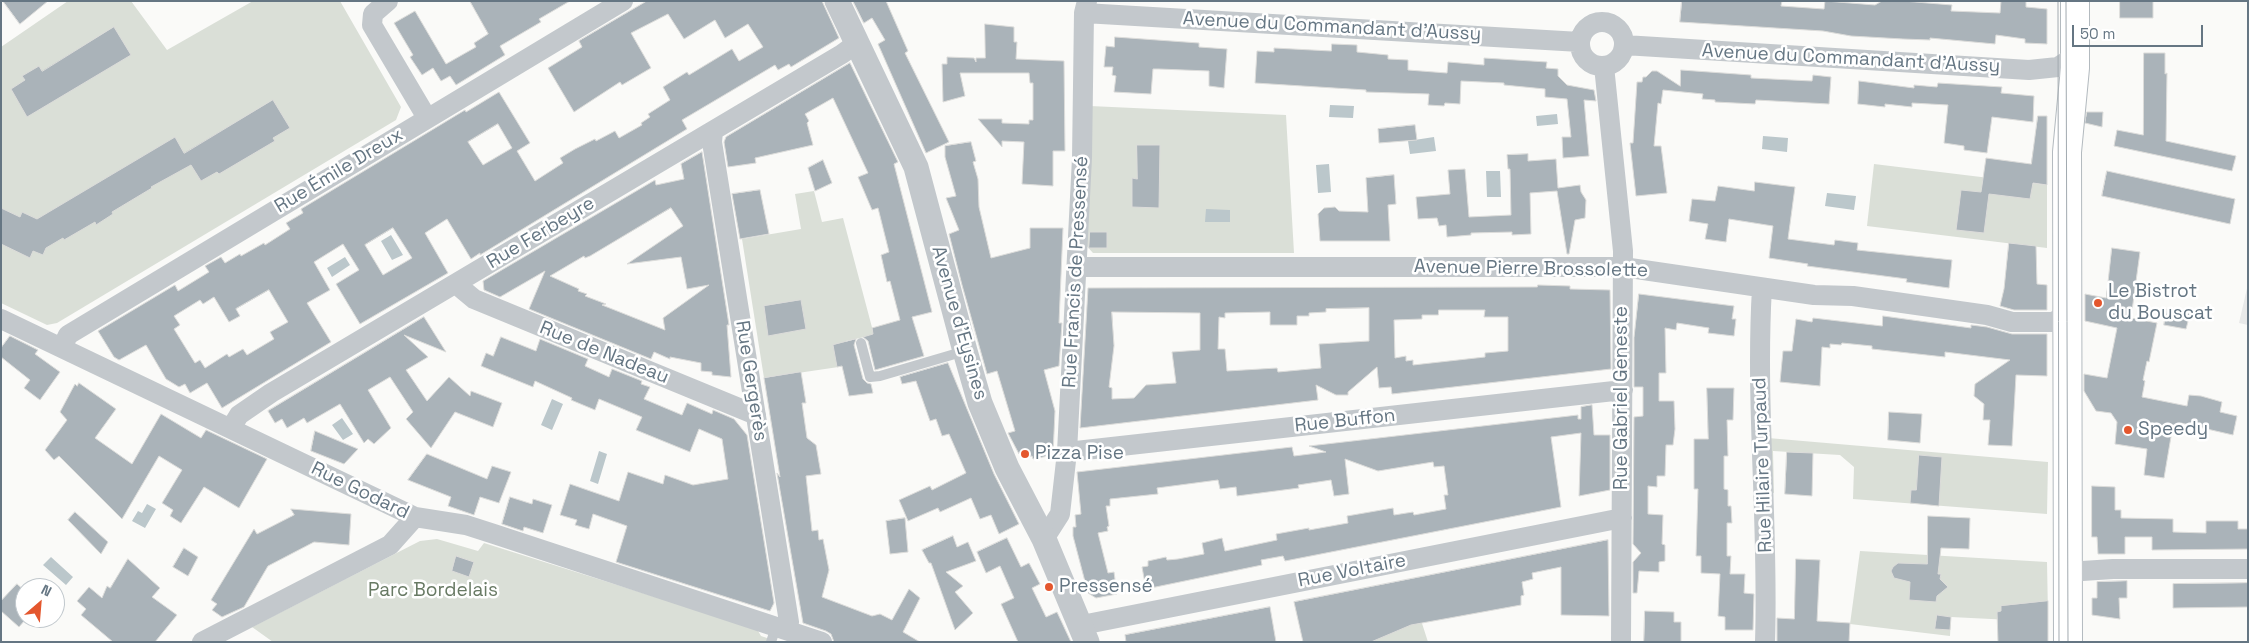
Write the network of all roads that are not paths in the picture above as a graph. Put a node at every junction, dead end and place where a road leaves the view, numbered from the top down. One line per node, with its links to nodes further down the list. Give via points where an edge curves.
1 (388, 1): 11 (street, via 373,14 372,25)
2 (623, 1): 11 (street, Rue Émile Dreux)
3 (837, 1): 7 (street, Avenue d'Eysines)
4 (2075, 1): 9 (main road)
5 (1086, 7): 6 (street, Avenue du Commandant d'Aussy); 13 (street, Rue Francis de Pressensé)
6 (1580, 42): 8 (street, via 1586,28 1607,22 1620,30); 10 (street, via 1581,50 1590,62)
7 (857, 43): 12 (street, Rue Ferbeyre); 21 (street, Avenue d'Eysines, via 916,167)
8 (1624, 45): 9 (street, Avenue du Commandant d'Aussy, via 2029,70 2052,69); 10 (street, via 1616,62)
9 (2075, 56): 17 (main road, via 2067,152)
10 (1604, 66): 14 (street, Rue Gabriel Geneste)
11 (428, 118): 20 (street, Rue Émile Dreux, via 68,335)
12 (713, 131): 15 (street, Rue Ferbeyre); 23 (street, Rue Gergerès, via 712,142)
13 (1076, 267): 14 (street, Avenue Pierre Brossolette); 25 (street, Rue Francis de Pressensé)
14 (1623, 267): 16 (street, Avenue Pierre Brossolette); 22 (street, Rue Gabriel Geneste)
15 (456, 284): 23 (street, Rue de Nadeau, via 474,299); 24 (street, Rue Ferbeyre, via 271,393 239,415)
16 (1762, 288): 17 (street, Avenue Pierre Brossolette, via 1853,296 1987,315 2012,322 2053,322); 36 (street, Rue Hilaire Turpaud, via 1760,368)
17 (2067, 309): 30 (main road)
18 (1, 320): 20 (street, Rue Godard)
19 (861, 343): 21 (lane, via 870,376)
20 (62, 348): 24 (street, Rue Godard)
21 (964, 352): 28 (street, Avenue d'Eysines, via 980,403 1007,468)
22 (1623, 390): 25 (street, Rue Buffon); 27 (street, Rue Gabriel Geneste)
23 (756, 415): 31 (street, Rue Gergerès, via 789,622)
24 (231, 428): 26 (street, Rue Godard)
25 (1068, 452): 28 (street, Rue Francis de Pressensé, via 1060,514)
26 (415, 518): 31 (street, Rue Godard, via 466,525); 33 (street, via 390,545)
27 (1622, 518): 32 (street, Rue Voltaire); 35 (street, Rue Gabriel Geneste)
28 (1044, 538): 32 (street, Avenue d'Eysines)
29 (2248, 568): 30 (street)
30 (2067, 572): 37 (main road)
31 (778, 633): 34 (street, Rue Godard)
32 (1084, 634)
33 (202, 642)
34 (822, 642)
35 (1621, 642)
36 (1765, 642)
37 (2068, 642)

